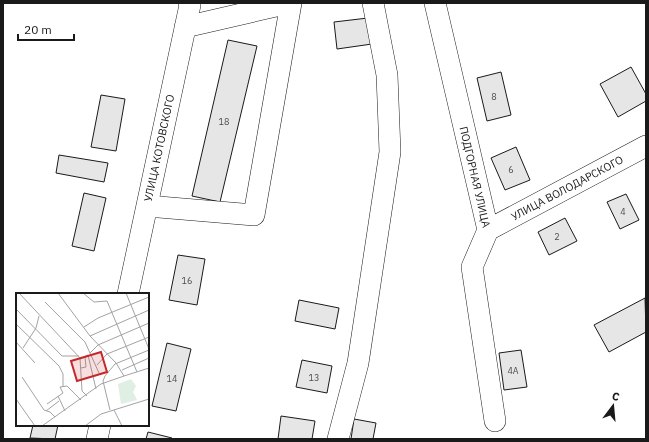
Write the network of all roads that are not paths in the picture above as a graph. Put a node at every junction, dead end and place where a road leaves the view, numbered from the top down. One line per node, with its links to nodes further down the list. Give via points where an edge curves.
1 (189, 3): 5 (street, УЛИЦА КОТОВСКОГО)
2 (290, 3): 5 (street); 7 (street, via 254,216)
3 (373, 3): 13 (street, via 387,74 390,152 358,363)
4 (435, 3): 8 (street, ПОДГОРНАЯ УЛИЦА)
5 (185, 27): 7 (street, УЛИЦА КОТОВСКОГО)
6 (646, 146): 8 (street, УЛИЦА ВОЛОДАРСКОГО)
7 (147, 206): 9 (street, УЛИЦА КОТОВСКОГО)
8 (488, 230): 10 (street, ПОДГОРНАЯ УЛИЦА, via 472,267)
9 (128, 293)
10 (495, 421)
11 (100, 426): 12 (street)
12 (97, 439)
13 (338, 439)

